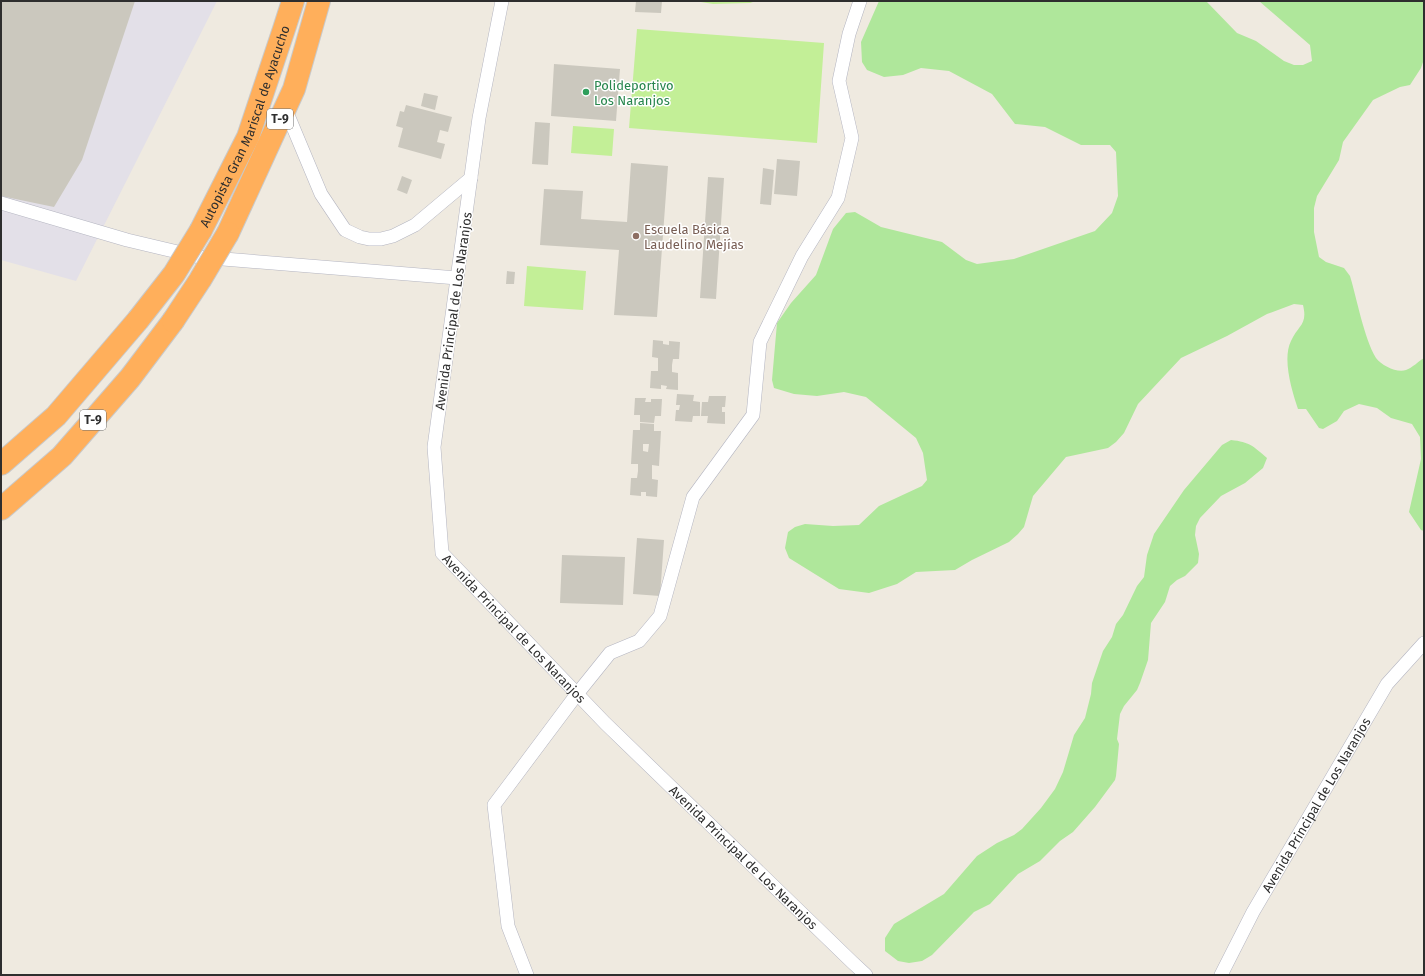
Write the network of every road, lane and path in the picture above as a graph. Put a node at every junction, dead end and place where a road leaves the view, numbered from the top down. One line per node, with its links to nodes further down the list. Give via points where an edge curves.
1 (293, 1): 9 (highway, Autopista Gran Mariscal de Ayacucho / T-9, bridge, via 248,137 201,230 174,274 56,416)
2 (319, 1): 5 (highway, Autopista Gran Mariscal de Ayacucho / T-9, via 294,89)
3 (502, 1): 6 (street, Avenida Principal de Los Naranjos, via 479,118)
4 (860, 1): 12 (street, via 849,34 839,80 852,138 838,198 802,256 760,342 753,415 692,497 660,616 639,641 610,653)
5 (285, 108): 6 (street, T-9, via 322,194 345,230 360,237 381,239 415,225); 10 (highway, Autopista Gran Mariscal de Ayacucho / T-9, bridge, via 228,233 173,321 130,378 62,456)
6 (471, 178): 8 (street, Avenida Principal de Los Naranjos)
7 (1, 203): 8 (street, via 127,240 199,257)
8 (457, 278): 12 (street, Avenida Principal de Los Naranjos, via 434,447 442,553)
9 (1, 464)
10 (1, 509)
11 (1424, 643): 15 (street, Avenida Principal de Los Naranjos, via 1387,684 1253,912)
12 (578, 694): 13 (street, via 494,805 508,926); 14 (street, Avenida Principal de Los Naranjos)
13 (527, 975)
14 (866, 975)
15 (1221, 975)

